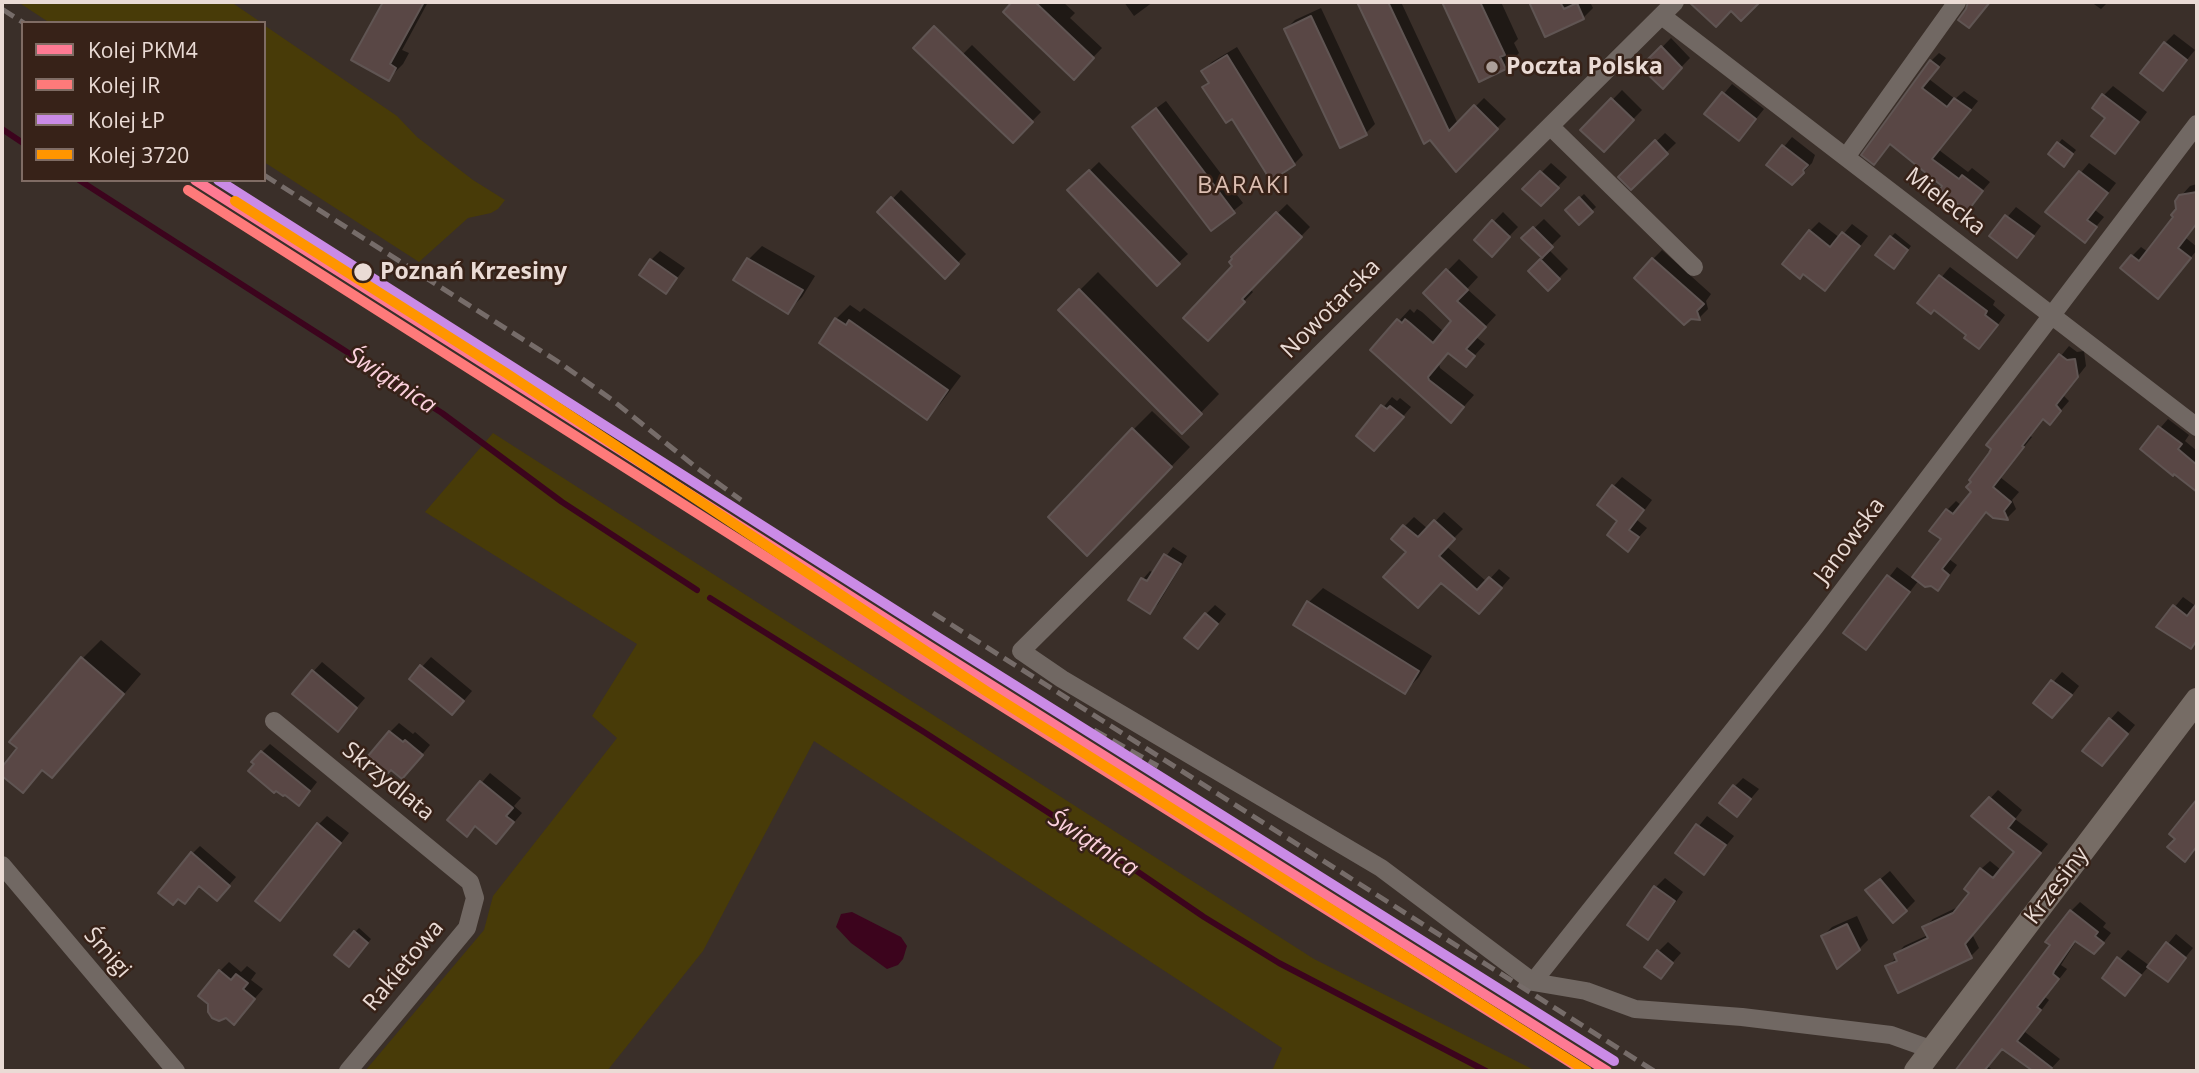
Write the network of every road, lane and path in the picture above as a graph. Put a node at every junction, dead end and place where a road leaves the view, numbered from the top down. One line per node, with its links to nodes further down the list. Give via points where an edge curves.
1 (1675, 2): 3 (street, Nowotarska)
2 (1957, 2): 6 (street)
3 (1662, 16): 5 (street, Nowotarska); 6 (street, Mielecka)
4 (2197, 124): 8 (street, Janowska)
5 (1550, 126): 7 (street); 14 (street, Nowotarska, via 1021,651 1381,868)
6 (1846, 157): 8 (street, Mielecka)
7 (1693, 267)
8 (2052, 316): 9 (street, Mielecka); 14 (street, Janowska, via 1805,641)
9 (2197, 427)
10 (2197, 700): 15 (street, Krzesiny)
11 (274, 720): 13 (street, Skrzydlata)
12 (2, 866): 16 (street, Śmigi)
13 (470, 882): 17 (street, Rakietowa, via 475,898 467,928)
14 (1533, 982): 15 (street, via 1586,991 1635,1009 1891,1035)
15 (1933, 1050): 18 (street, Krzesiny)
16 (176, 1071)
17 (348, 1071)
18 (1916, 1071)

